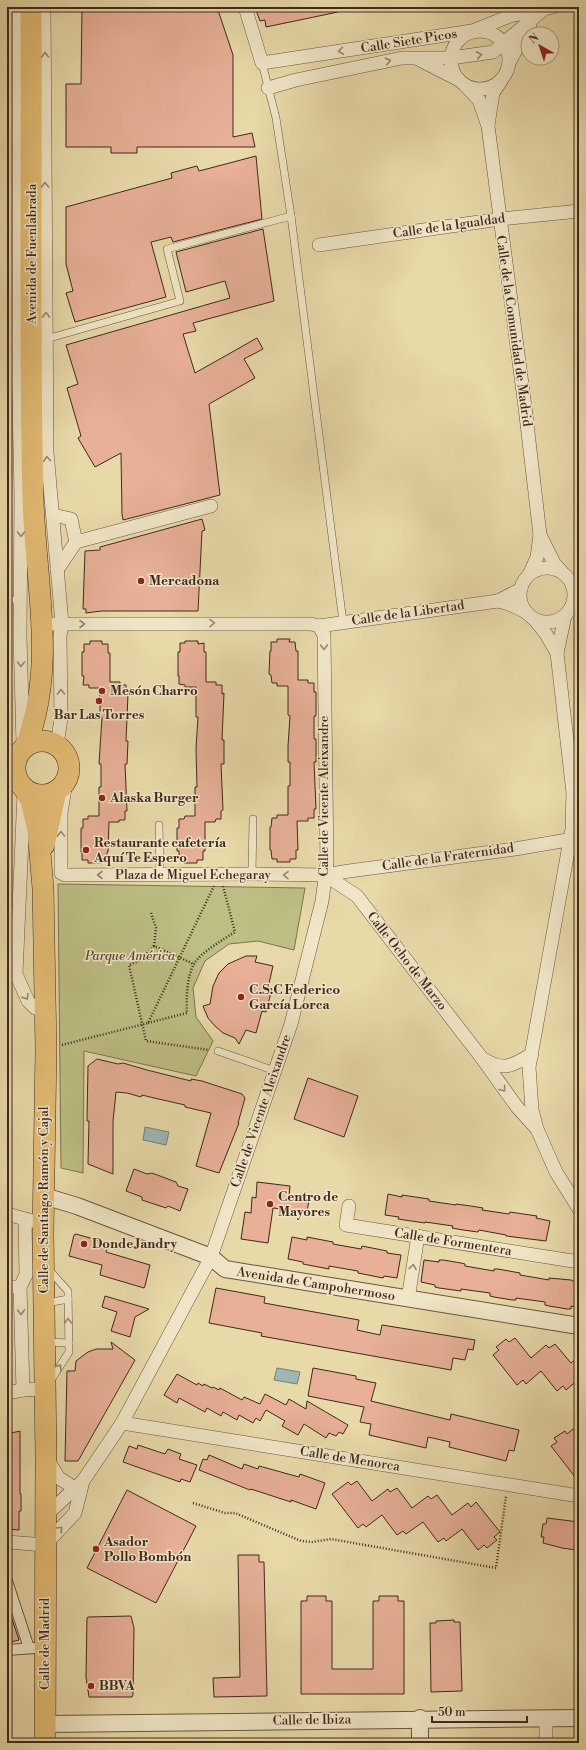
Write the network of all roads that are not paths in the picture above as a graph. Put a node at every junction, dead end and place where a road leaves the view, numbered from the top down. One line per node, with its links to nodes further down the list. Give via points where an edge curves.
1 (18, 7): 22 (street, Avenida de Fuenlabrada, via 18,358)
2 (31, 7): 22 (main road, Avenida de Fuenlabrada)
3 (44, 7): 21 (street, Avenida de Fuenlabrada, one-way to 3)
4 (245, 7): 11 (street)
5 (548, 8): 6 (street); 7 (street, Calle Siete Picos, via 510,16)
6 (531, 20): 8 (street); 12 (street)
7 (472, 31): 8 (street, via 488,32 497,36); 10 (street, via 463,35 456,43); 11 (street, Calle Siete Picos, one-way to 11)
8 (504, 44): 10 (street, one-way to 8, via 493,52); 12 (street)
9 (417, 58): 10 (street); 14 (street); 15 (street, one-way to 9, via 402,58)
10 (451, 58): 14 (street, via 453,72)
11 (262, 63): 15 (lane)
12 (509, 63): 13 (street)
13 (502, 78): 14 (street, via 495,85 485,88 475,89); 16 (street, via 493,93)
14 (462, 83): 16 (street, via 479,100)
15 (268, 88): 18 (lane, via 276,118)
16 (488, 126): 19 (street, Calle de la Comunidad de Madrid)
17 (579, 211): 19 (street, Calle de la Igualdad)
18 (291, 216): 21 (lane, via 167,249 180,301); 37 (lane)
19 (500, 218): 20 (street, Calle de la Igualdad); 25 (street, Calle de la Comunidad de Madrid)
20 (319, 245)
21 (46, 339): 22 (street, Avenida de Fuenlabrada, one-way to 21, via 47,452)
22 (35, 498): 24 (street); 32 (street, one-way to 32); 38 (main road)
23 (211, 506): 26 (street)
24 (53, 515): 26 (street, via 71,519); 27 (street)
25 (540, 535): 28 (street, Calle de la Comunidad de Madrid, via 537,557); 29 (street, Calle de la Comunidad de Madrid, via 554,563)
26 (76, 542): 27 (street)
27 (58, 570): 38 (street)
28 (530, 573): 29 (street, via 550,567); 30 (street)
29 (570, 576): 34 (street)
30 (521, 589): 33 (street, Calle de la Libertad); 35 (street, via 521,601)
31 (7, 599): 32 (lane)
32 (21, 601): 43 (street, one-way to 43, via 21,723)
33 (498, 601): 35 (street, Calle de la Libertad); 37 (street, Calle de la Libertad)
34 (576, 603): 36 (street)
35 (530, 615): 36 (street, via 545,622 554,622); 40 (street, via 546,634)
36 (565, 616): 40 (street)
37 (343, 622): 39 (street, Calle de la Libertad)
38 (52, 624): 39 (street, one-way to 39, via 236,623); 41 (main road); 42 (street, one-way to 38, via 61,719 60,636)
39 (319, 626): 53 (street, Calle de Vicente Aleixandre, one-way to 53, via 324,636 327,863)
40 (556, 652): 49 (street, via 573,793)
41 (42, 679): 42 (main road); 43 (main road, via 37,710)
42 (55, 743): 43 (main road, via 40,740); 45 (main road, via 66,754 70,768)
43 (24, 746): 44 (main road)
44 (11, 767): 46 (main road)
45 (61, 786): 46 (main road, via 49,794 40,795); 50 (main road, Calle de Santiago Ramón y Cajal); 52 (street, Plaza de Miguel Echegaray, one-way to 45, via 61,873)
46 (25, 789): 50 (main road, Calle de Santiago Ramón y Cajal, via 33,807); 54 (street)
47 (253, 820): 51 (lane)
48 (159, 825): 52 (lane)
49 (575, 838): 53 (street, Calle de la Fraternidad); 57 (street)
50 (42, 856): 55 (main road, Calle de Santiago Ramón y Cajal)
51 (252, 874): 52 (street, Plaza de Miguel Echegaray); 53 (street, Plaza de Miguel Echegaray, one-way to 51)
52 (160, 875)
53 (325, 876): 58 (street, Calle Ocho de Marzo, via 357,896); 59 (street, Calle de Vicente Aleixandre, via 322,901 292,1016)
54 (11, 974): 55 (street, one-way to 55, via 28,1001 35,1008)
55 (45, 1011): 61 (main road, Calle de Santiago Ramón y Cajal)
56 (218, 1051): 59 (lane)
57 (532, 1054): 58 (street, Calle Ocho de Marzo, via 512,1065 494,1066); 60 (street, via 529,1067 532,1110)
58 (481, 1057): 60 (street, Calle Ocho de Marzo, one-way to 60, via 517,1107)
59 (274, 1071): 67 (street, Calle de Vicente Aleixandre)
60 (538, 1129): 63 (street, via 556,1172)
61 (44, 1196): 65 (main road, Calle de Santiago Ramón y Cajal); 67 (street, Avenida de Campohermoso)
62 (349, 1206): 66 (street, Calle de Formentera, via 346,1225)
63 (579, 1209)
64 (7, 1214): 65 (street)
65 (34, 1221): 69 (main road, Calle de Santiago Ramón y Cajal); 70 (street, via 26,1275)
66 (418, 1236): 68 (street, Calle de Formentera); 72 (street, one-way to 66)
67 (211, 1257): 72 (street, Avenida de Campohermoso, via 225,1269); 81 (street, Calle de Vicente Aleixandre)
68 (579, 1262)
69 (43, 1264): 73 (lane, via 68,1291); 74 (main road, Calle de Santiago Ramón y Cajal)
70 (20, 1286): 71 (street); 79 (street, one-way to 79)
71 (7, 1287)
72 (408, 1298): 75 (street, Avenida de Campohermoso)
73 (68, 1299): 74 (lane); 77 (lane, one-way to 73)
74 (44, 1303): 76 (main road, Calle de Santiago Ramón y Cajal)
75 (579, 1326)
76 (44, 1342): 77 (lane); 78 (main road, Calle de Santiago Ramón y Cajal)
77 (69, 1343): 78 (lane, one-way to 77, via 69,1352)
78 (45, 1389): 79 (street); 82 (main road, Calle de Santiago Ramón y Cajal)
79 (23, 1390): 80 (street)
80 (7, 1393)
81 (122, 1423): 83 (street, Calle de Vicente Aleixandre); 84 (street, Calle de Menorca)
82 (46, 1456): 83 (street, via 59,1478); 85 (main road, Calle de Santiago Ramón y Cajal)
83 (79, 1485): 85 (street, Calle de Vicente Aleixandre); 87 (street, Calle de Vicente Aleixandre, one-way to 83, via 76,1513)
84 (579, 1496)
85 (46, 1516): 87 (main road, Calle de Santiago Ramón y Cajal)
86 (7, 1542): 87 (street)
87 (45, 1545): 89 (main road, Calle de Madrid)
88 (7, 1581): 89 (street)
89 (37, 1648): 90 (street); 94 (main road, Calle de Madrid)
90 (7, 1650)
91 (420, 1718): 92 (street, Calle de Ibiza); 94 (street, Calle de Ibiza); 95 (street)
92 (546, 1718): 93 (street, Calle de Ibiza); 96 (street)
93 (579, 1718)
94 (45, 1733)
95 (420, 1743)
96 (546, 1743)

